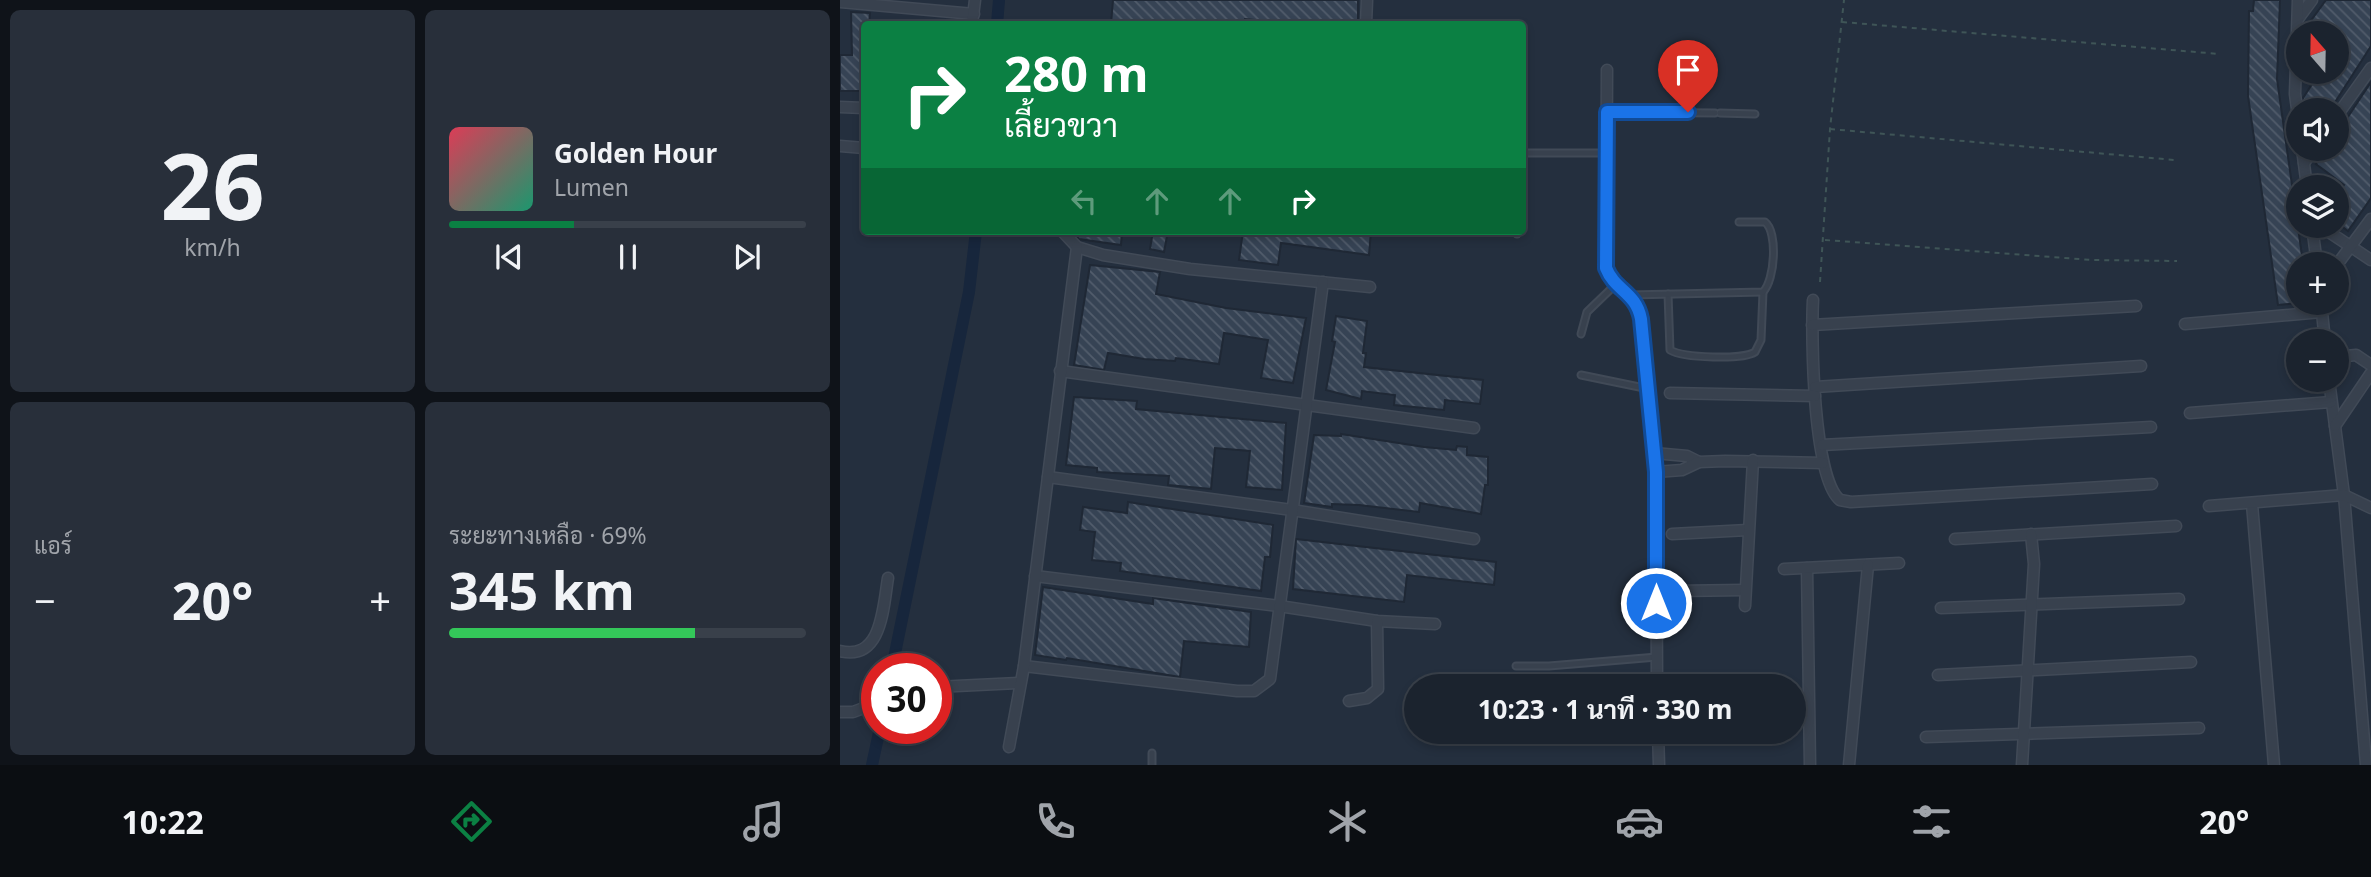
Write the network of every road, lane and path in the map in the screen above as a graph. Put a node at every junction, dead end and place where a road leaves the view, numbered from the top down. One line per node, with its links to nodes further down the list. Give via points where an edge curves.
1 (975, 0): 7 (street)
2 (1367, 0): 9 (street)
3 (1844, 0): 10 (path)
4 (2298, 0): 8 (street)
5 (2312, 0): 8 (street)
6 (840, 2): 7 (street)
7 (973, 19)
8 (2297, 20): 14 (street)
9 (1366, 21)
10 (1842, 22): 11 (path); 20 (path)
11 (2219, 54)
12 (2371, 68): 15 (street)
13 (1607, 70): 18 (street)
14 (2298, 98)
15 (2349, 99)
16 (840, 107): 17 (street)
17 (861, 108)
18 (1607, 112): 19 (lane); 24 (street)
19 (1755, 114)
20 (1830, 129): 25 (path); 32 (path)
21 (840, 146): 22 (street)
22 (861, 148)
23 (1526, 153): 24 (lane)
24 (1607, 153): 40 (street, via 1606,268)
25 (2174, 160)
26 (2304, 163): 27 (street)
27 (2305, 175)
28 (2371, 219): 34 (street)
29 (1739, 222): 42 (lane, via 1765,222 1771,229 1773,273)
30 (1066, 235): 33 (street)
31 (2338, 238): 34 (street)
32 (1825, 240): 37 (path, via 2092,260); 39 (path)
33 (1077, 247): 38 (street, via 1190,269); 54 (street)
34 (2351, 247): 35 (street); 36 (street)
35 (2347, 252)
36 (2371, 260)
37 (2177, 261)
38 (1323, 282): 41 (street); 62 (street)
39 (1820, 282)
40 (1616, 284): 44 (street); 50 (lane, via 1587,312)
41 (1370, 287)
42 (1763, 292): 43 (lane); 43 (lane, via 1761,340 1755,352 1740,357 1680,355 1670,350)
43 (1668, 294): 44 (lane)
44 (1630, 295): 57 (street, via 1639,307)
45 (1813, 300): 49 (street)
46 (2136, 306): 49 (street)
47 (2286, 311): 48 (street)
48 (2185, 324)
49 (1812, 325): 58 (street)
50 (1581, 334)
51 (2349, 356): 52 (street, via 2356,355)
52 (2371, 365)
53 (2141, 366): 58 (street)
54 (1060, 371): 62 (street); 73 (street)
55 (2371, 373): 64 (street)
56 (1581, 375): 57 (lane)
57 (1649, 389): 68 (street)
58 (1815, 392): 60 (street); 67 (street)
59 (2330, 392): 61 (street)
60 (1670, 393)
61 (2331, 402): 63 (street); 64 (street)
62 (1304, 405): 66 (street); 79 (street)
63 (2190, 413)
64 (2335, 426): 75 (street)
65 (2151, 427): 67 (street)
66 (1474, 428)
67 (1822, 445): 71 (street)
68 (1654, 453): 70 (street, via 1688,456); 72 (street)
69 (1753, 460): 70 (street); 71 (street); 81 (street)
70 (1699, 462): 72 (street, via 1682,470)
71 (1823, 463): 74 (street, via 1833,494 1852,502)
72 (1656, 472): 102 (street)
73 (1048, 477): 79 (street); 90 (street)
74 (2152, 484)
75 (2344, 495): 76 (street); 78 (street); 126 (street)
76 (2252, 504): 77 (street); 125 (street)
77 (2209, 506)
78 (2371, 508)
79 (1292, 510): 84 (street); 95 (street)
80 (2175, 526): 83 (street)
81 (1748, 530): 82 (street); 93 (street)
82 (1672, 534)
83 (2031, 534): 85 (street); 96 (street)
84 (1474, 539)
85 (1955, 539)
86 (1899, 563): 87 (street)
87 (1868, 565): 88 (street); 123 (street)
88 (1807, 568): 89 (street); 122 (street)
89 (1784, 569)
90 (1035, 576): 95 (street); 104 (street)
91 (888, 578): 101 (street, via 870,647 860,652)
92 (1675, 590): 93 (street)
93 (1744, 590): 97 (street)
94 (2179, 599): 96 (street)
95 (1279, 606): 99 (street); 104 (street, via 1273,671 1264,686 1254,691)
96 (2032, 606): 98 (street); 106 (street)
97 (1745, 607)
98 (1941, 608)
99 (1377, 621): 100 (street); 111 (street, via 1378,689 1367,698)
100 (1435, 624)
101 (840, 651)
102 (1657, 657): 105 (lane); 107 (street)
103 (2192, 662): 106 (street)
104 (1024, 666): 109 (street)
105 (1516, 666)
106 (2029, 670): 108 (street); 115 (street)
107 (1657, 674)
108 (1938, 676)
109 (1020, 682): 110 (street); 118 (street)
110 (952, 686)
111 (1349, 701)
112 (861, 708): 113 (street)
113 (840, 712)
114 (2199, 728): 115 (street)
115 (2024, 734): 116 (street); 124 (street)
116 (1926, 737)
117 (1658, 744): 121 (street)
118 (1009, 747)
119 (1152, 753): 120 (lane)
120 (1152, 765)
121 (1659, 765)
122 (1811, 765)
123 (1849, 765)
124 (2022, 765)
125 (2274, 765)
126 (2366, 765)

